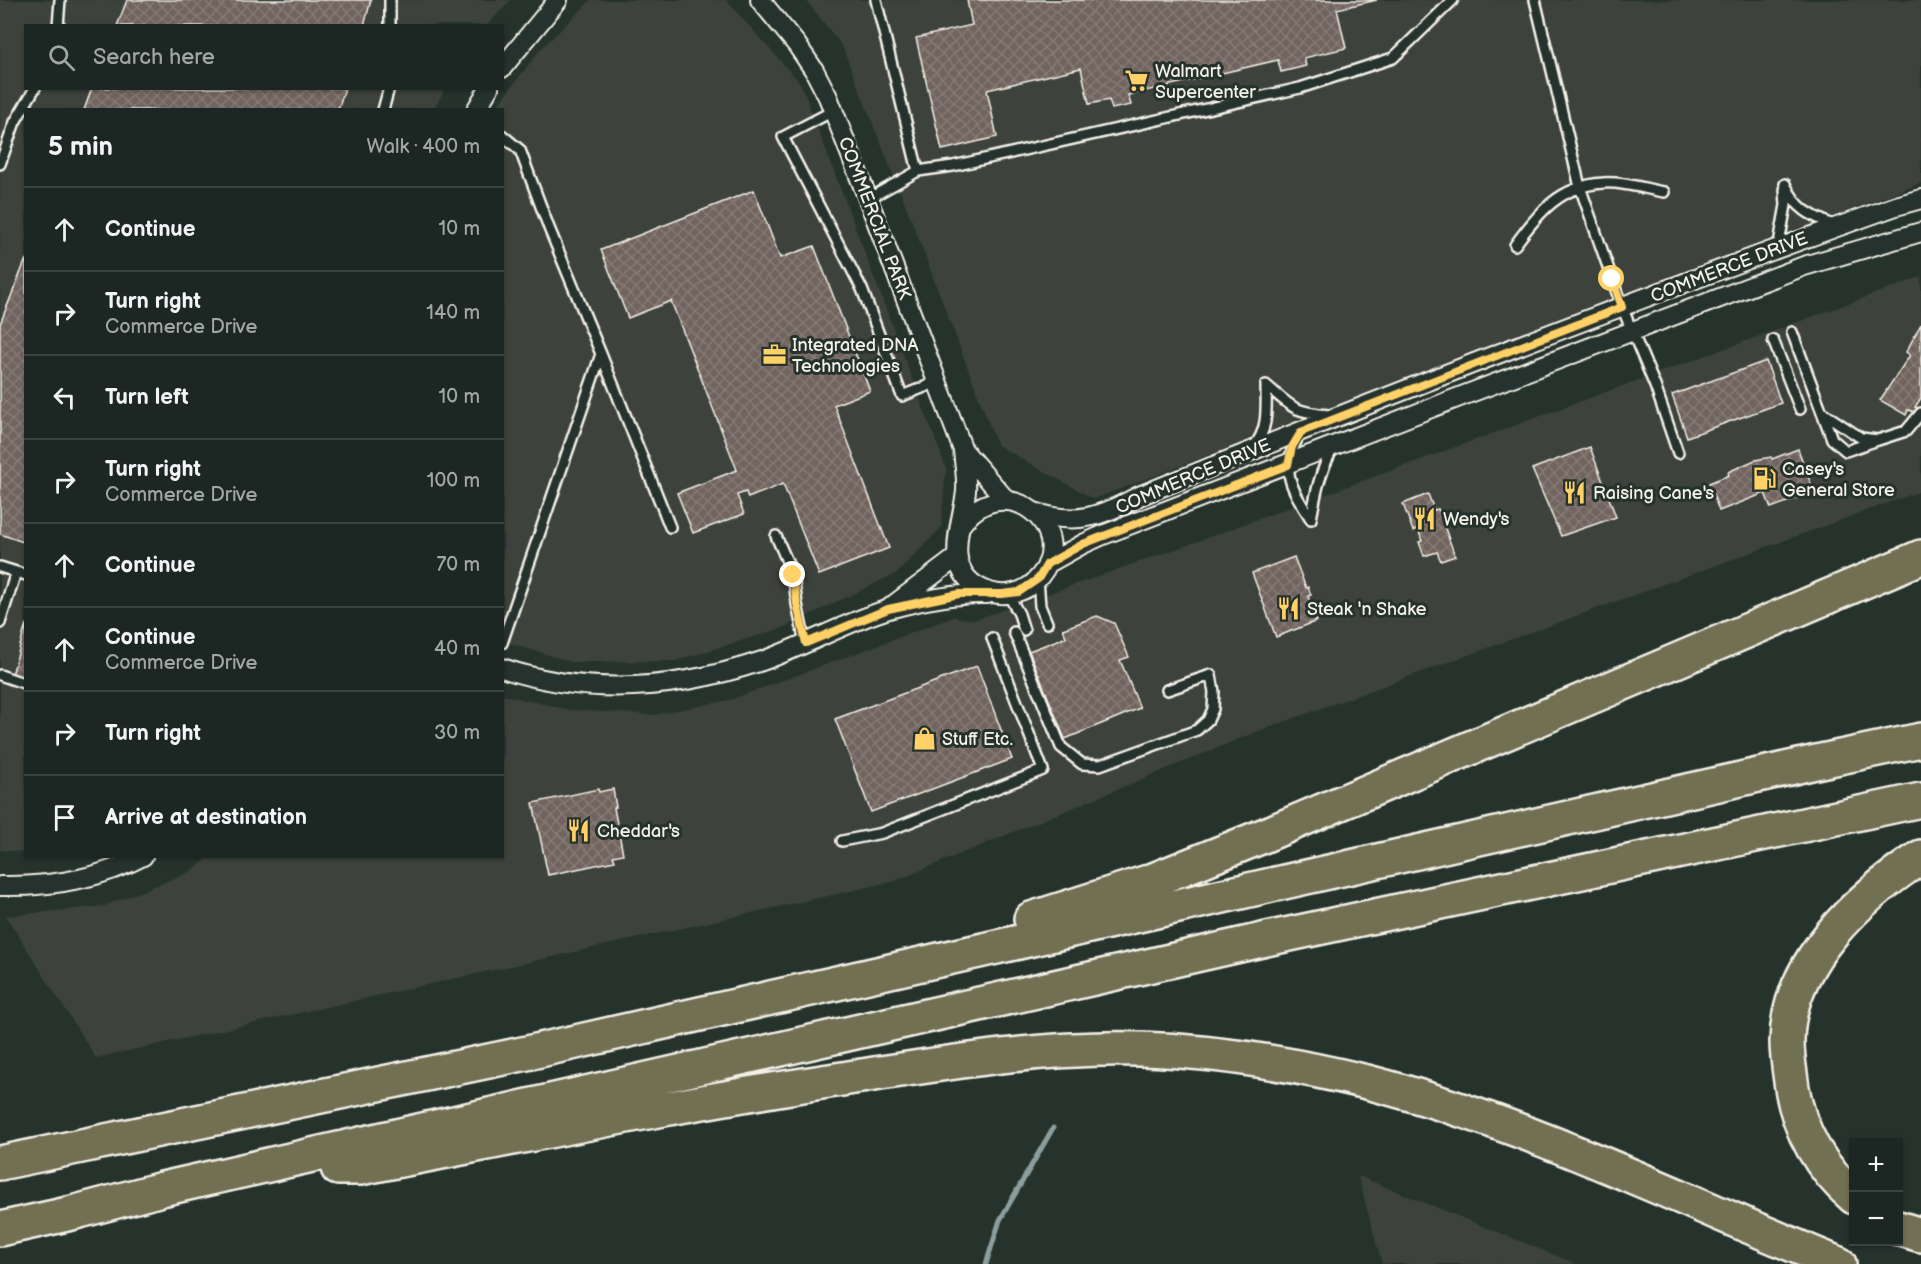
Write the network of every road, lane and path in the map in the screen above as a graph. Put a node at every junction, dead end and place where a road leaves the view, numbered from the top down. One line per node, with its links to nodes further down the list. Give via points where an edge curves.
1 (60, 0): 8 (lane)
2 (390, 0): 9 (lane)
3 (558, 0): 10 (street)
4 (760, 0): 16 (street, COMMERCIAL PARK, via 814,70)
5 (876, 0): 19 (lane)
6 (1453, 0): 19 (lane, via 1393,58 1345,74 1300,88)
7 (1535, 0): 20 (lane)
8 (58, 24)
9 (390, 24)
10 (504, 66)
11 (34, 90): 18 (lane, via 15,122)
12 (388, 90): 14 (lane)
13 (488, 90): 15 (street)
14 (383, 108)
15 (477, 108)
16 (833, 111): 22 (street, COMMERCIAL PARK); 33 (lane, via 783,137 862,289 902,396)
17 (504, 137): 32 (lane, via 520,150)
18 (0, 164)
19 (918, 171): 22 (lane)
20 (1580, 187): 21 (lane, via 1605,182); 26 (lane, via 1556,198 1537,215); 28 (lane)
21 (1664, 192)
22 (868, 199): 33 (street, COMMERCIAL PARK)
23 (1921, 199): 24 (street, COMMERCE DRIVE)
24 (1837, 227): 27 (street, COMMERCE DRIVE); 27 (lane, via 1808,214 1792,200 1785,184 1786,205)
25 (1921, 232): 29 (street, COMMERCE DRIVE, via 1804,266)
26 (1515, 245)
27 (1778, 249): 28 (street, COMMERCE DRIVE)
28 (1622, 307): 29 (lane); 37 (street, COMMERCE DRIVE)
29 (1632, 332): 40 (street, COMMERCE DRIVE); 43 (lane)
30 (1792, 332): 35 (lane)
31 (1773, 340): 34 (lane)
32 (601, 354): 48 (lane); 59 (lane)
33 (937, 382): 41 (street, COMMERCIAL PARK)
34 (1800, 409)
35 (1822, 412): 39 (lane, via 1861,438); 39 (lane, via 1833,439 1846,451)
36 (1921, 413): 39 (lane, via 1906,430)
37 (1340, 416): 38 (street, COMMERCE DRIVE); 42 (lane, via 1294,409 1266,385 1264,430)
38 (1301, 432): 42 (street, COMMERCE DRIVE); 44 (lane)
39 (1878, 440)
40 (1335, 446): 44 (street, COMMERCE DRIVE); 44 (lane, via 1317,483 1311,519 1294,493)
41 (963, 450): 45 (street); 47 (street, via 966,488)
42 (1249, 452): 46 (street, COMMERCE DRIVE, via 1089,518 1051,518)
43 (1678, 453)
44 (1288, 465): 53 (street, COMMERCE DRIVE, via 1103,535)
45 (1007, 501): 46 (street); 47 (street, via 980,506)
46 (1034, 512): 53 (street, via 1049,536 1050,550)
47 (961, 525): 50 (street, via 956,540)
48 (670, 527)
49 (776, 536): 61 (lane, via 793,575)
50 (957, 556): 55 (street, via 972,584); 56 (street)
51 (1921, 557): 74 (highway, via 1151,881 1070,909 820,979)
52 (0, 567): 54 (lane)
53 (1042, 572): 55 (street, via 1019,592); 57 (lane, via 1040,606)
54 (21, 574): 58 (lane)
55 (1005, 594): 56 (street, via 959,594); 65 (lane, via 1019,614 1019,631 1062,747 1082,764 1100,765 1123,758 1197,730 1208,720 1213,709 1211,675)
56 (888, 609): 61 (street)
57 (1047, 623)
58 (0, 624)
59 (504, 637)
60 (992, 638): 70 (lane, via 1043,770 882,832)
61 (806, 643): 62 (street, via 717,674 629,688 543,679)
62 (504, 669)
63 (0, 675): 64 (lane)
64 (24, 683)
65 (1167, 690)
66 (1921, 734): 68 (highway)
67 (1921, 740): 68 (highway)
68 (1816, 762): 74 (highway)
69 (1921, 800): 76 (highway, via 1271,938)
70 (842, 841)
71 (1921, 857): 77 (highway, via 1865,899 1831,934 1801,983 1792,1011 1787,1041 1801,1123 1828,1171)
72 (138, 858): 73 (street, via 98,876 64,883)
73 (0, 886)
74 (742, 1005): 75 (highway)
75 (0, 1163)
76 (258, 1168): 78 (highway); 81 (highway, via 360,1168 753,1092 969,1060 1139,1049 1214,1054 1286,1065 1427,1099 1533,1136)
77 (1849, 1192)
78 (0, 1229)
79 (1903, 1229): 80 (highway)
80 (1921, 1235)
81 (1839, 1264)

